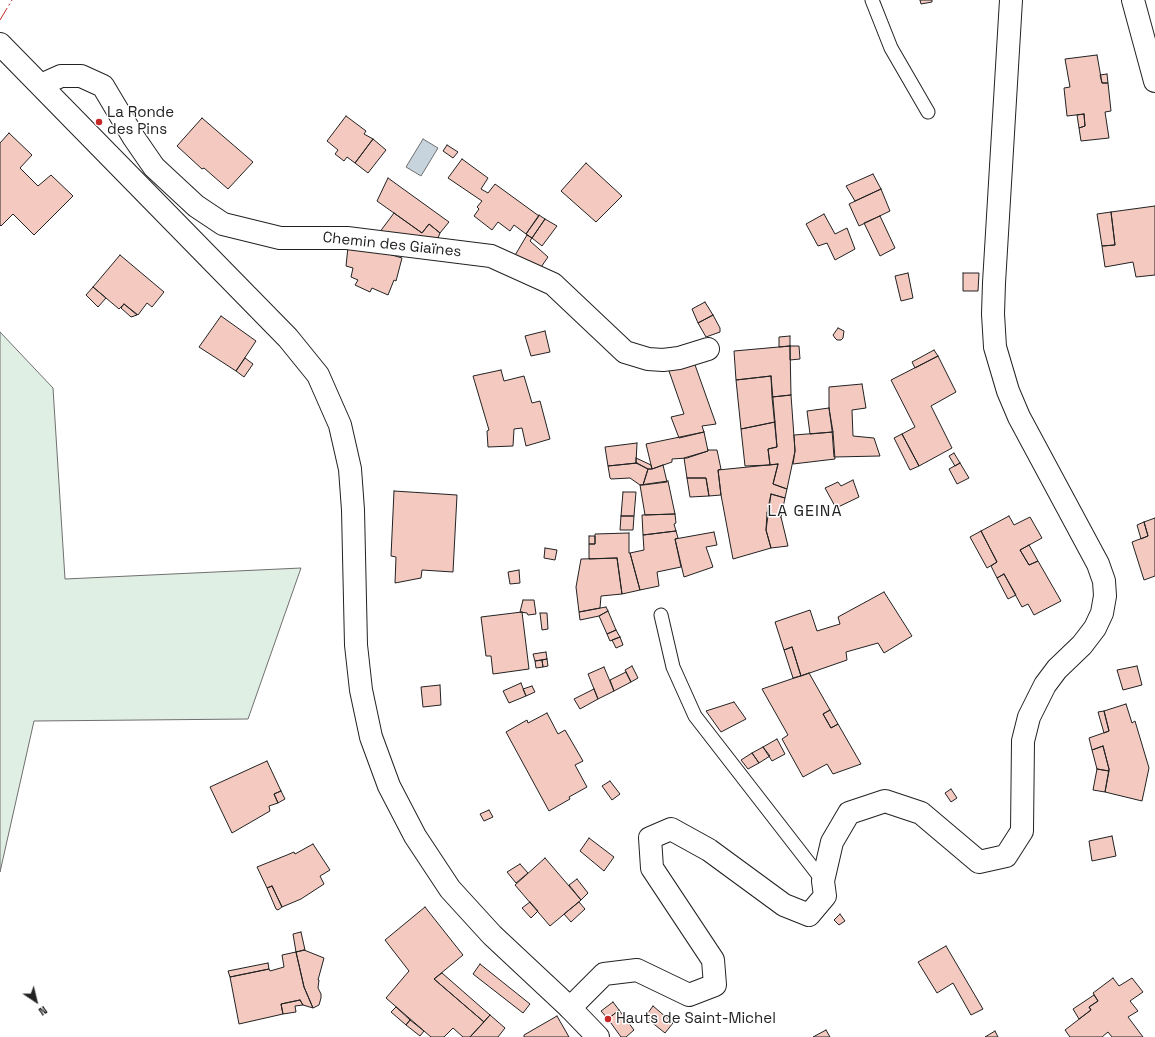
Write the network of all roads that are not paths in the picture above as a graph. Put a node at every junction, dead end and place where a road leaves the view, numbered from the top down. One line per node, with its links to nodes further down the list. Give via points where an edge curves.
1 (872, 0): 7 (lane, via 891,48)
2 (1011, 0): 10 (street, via 994,282 995,347 1019,417 1098,564 1106,596 1095,628 1045,685 1029,717 1023,741 1022,831 1006,856 979,862 921,813 885,801 849,813 832,842)
3 (1133, 0): 5 (street)
4 (0, 44): 6 (street)
5 (1155, 81)
6 (41, 85): 8 (street, Chemin des Giaïnes, via 61,76 81,76 103,86 154,167 196,206 223,224 280,238 347,238 491,256 552,284 624,352 648,359 663,360); 11 (street, via 288,338 318,376 340,425 350,470 356,644 361,690 371,737 389,786 415,836 450,889 492,935)
7 (928, 112)
8 (708, 349)
9 (661, 615): 10 (lane, via 672,667 695,716)
10 (823, 881): 11 (street, via 825,896 810,915 784,905 709,850 671,829 650,838 652,868 713,960 715,985 689,995 637,970 604,974)
11 (570, 1008): 12 (street)
12 (598, 1037)

